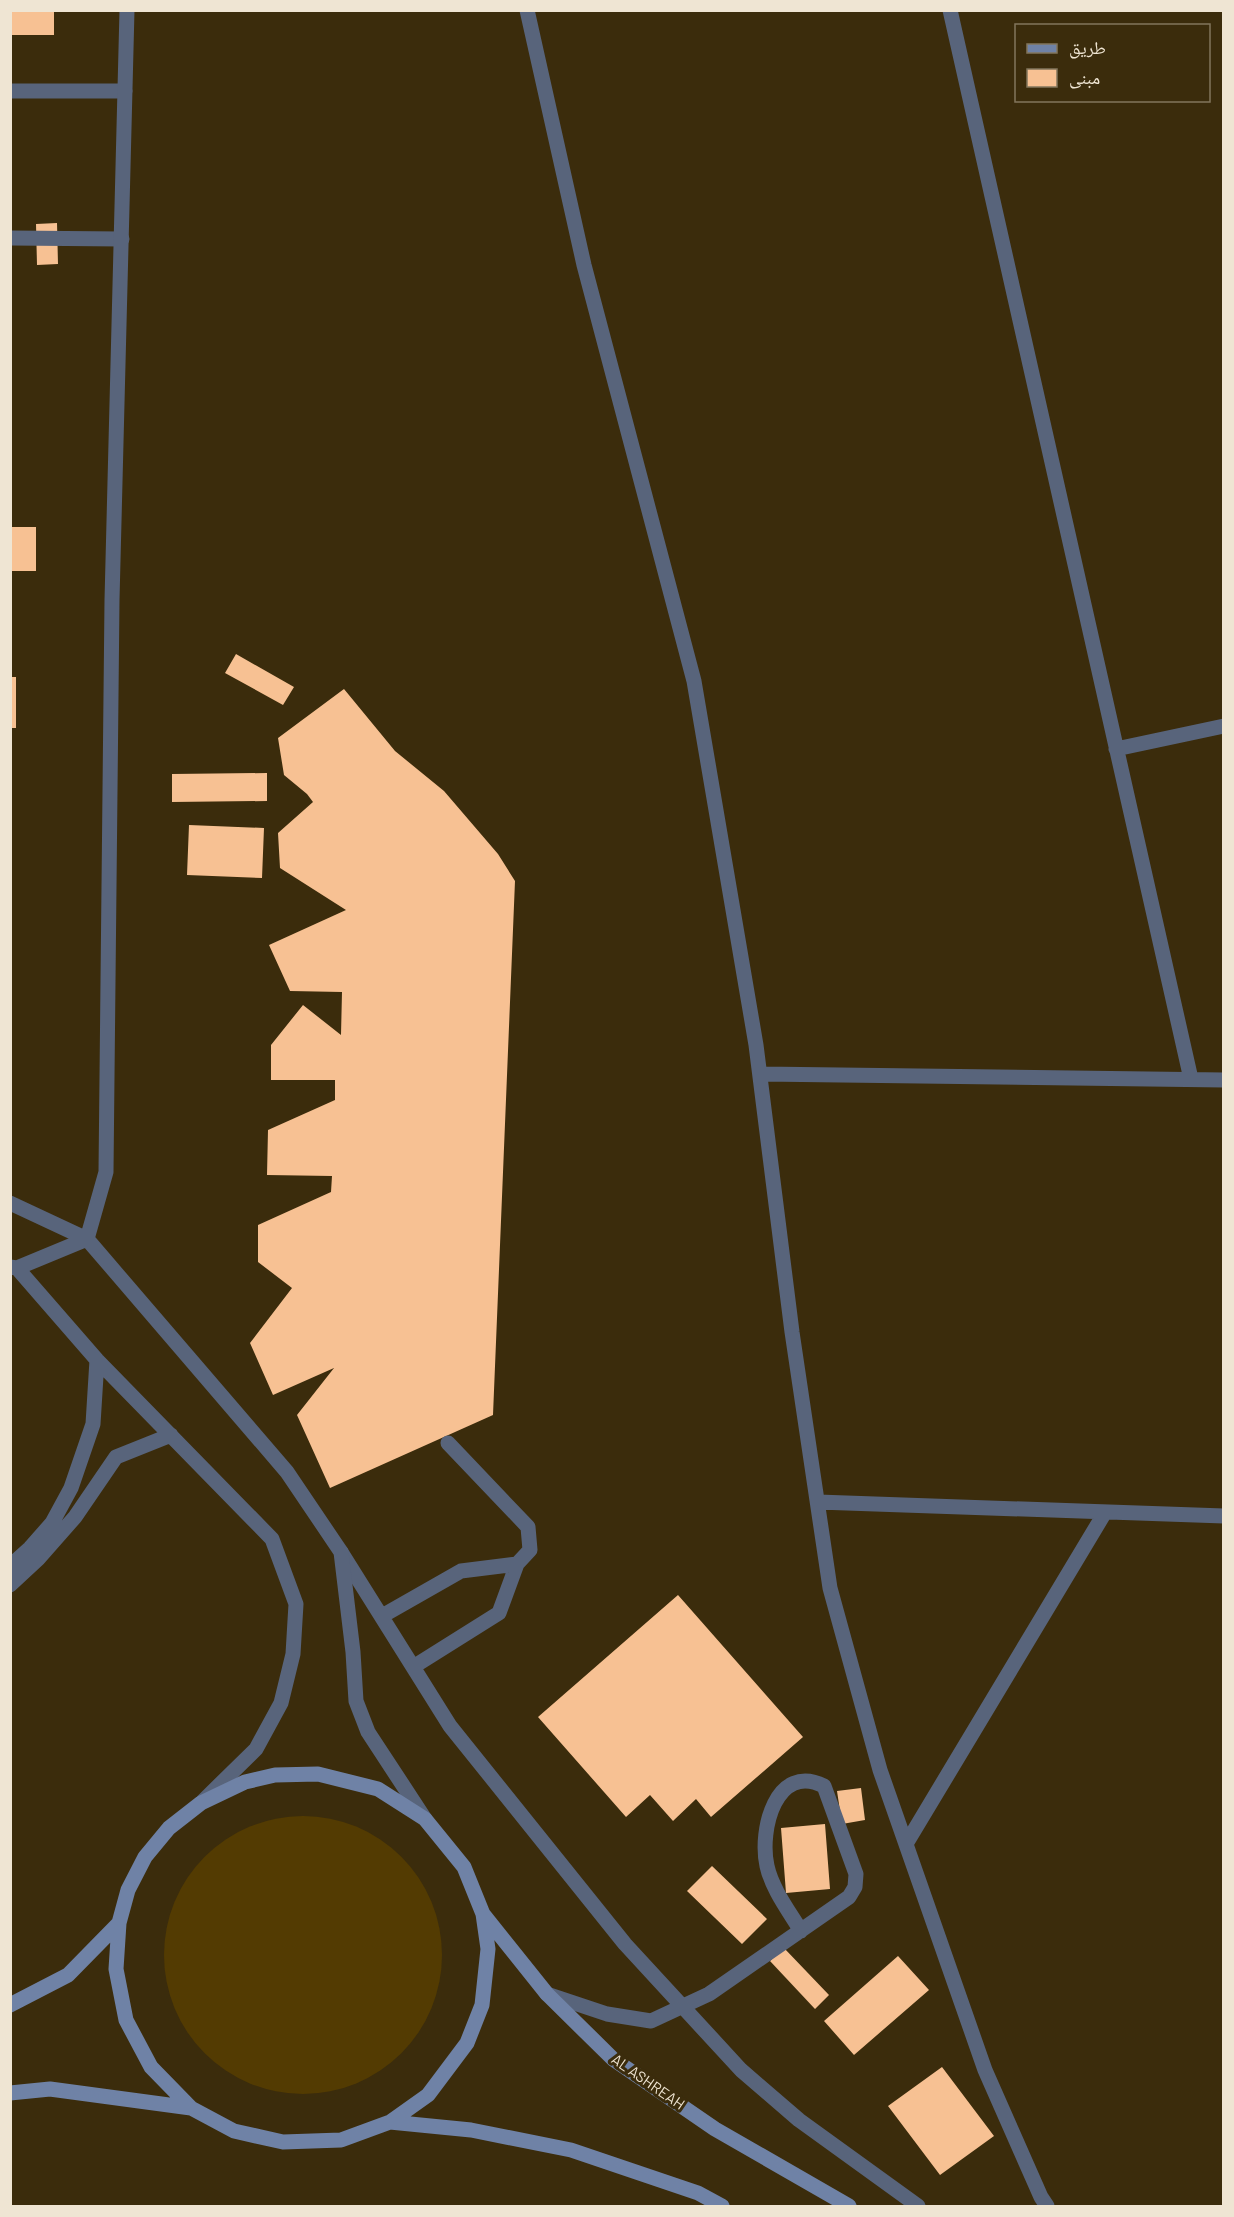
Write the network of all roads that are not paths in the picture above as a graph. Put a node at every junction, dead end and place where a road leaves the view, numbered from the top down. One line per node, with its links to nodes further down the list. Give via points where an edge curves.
1 (128, 10): 5 (street)
2 (527, 10): 10 (street, via 584,265 694,681)
3 (950, 10): 9 (street)
4 (10, 91): 5 (street)
5 (125, 91): 7 (street)
6 (10, 238): 7 (street)
7 (122, 239): 14 (street, via 112,600 106,1172)
8 (1224, 726): 9 (street)
9 (1116, 749): 11 (street)
10 (760, 1074): 11 (street); 19 (street)
11 (1191, 1079): 12 (street)
12 (1224, 1080)
13 (10, 1203): 14 (street)
14 (87, 1239): 15 (street); 22 (street, via 287,1472)
15 (14, 1268): 16 (street)
16 (97, 1360): 17 (street); 24 (street, via 93,1424 71,1488 52,1523)
17 (171, 1435): 25 (street, via 116,1457 75,1517); 28 (street, via 272,1539 296,1604 293,1654 281,1703 256,1749)
18 (448, 1443): 23 (street, via 528,1527 530,1550)
19 (818, 1502): 20 (street); 30 (street, via 831,1588 880,1770)
20 (1104, 1514): 21 (street); 30 (street)
21 (1224, 1516)
22 (340, 1552): 26 (street); 29 (street, via 356,1701 368,1732)
23 (517, 1563): 26 (street, via 461,1570); 27 (street, via 499,1613)
24 (10, 1566)
25 (10, 1585)
26 (382, 1616): 27 (street)
27 (413, 1667): 36 (street, via 450,1726 625,1944)
28 (201, 1803): 29 (street, via 245,1782 275,1775 318,1774 378,1789); 32 (street, via 169,1828 146,1857 128,1890)
29 (425, 1819): 31 (street, via 464,1867)
30 (906, 1844): 43 (street, via 985,2070)
31 (483, 1914): 34 (street, AL ASHREAH); 39 (street, via 488,1949 483,2005 467,2043 428,2095)
32 (119, 1923): 35 (street, via 68,1975); 38 (street, via 116,1969 126,2020 151,2067)
33 (801, 1931): 33 (street, via 773,1882 765,1847 776,1798 801,1780 813,1780 824,1786 856,1874 855,1887 849,1897); 36 (street, via 710,1995)
34 (547, 1994): 36 (street, via 607,2014 651,2020); 41 (street, AL ASHREAH, via 613,2059 715,2128)
35 (10, 2005)
36 (683, 2008): 42 (street, via 741,2070 799,2120)
37 (10, 2093): 38 (street, via 50,2089)
38 (191, 2108): 39 (street, via 234,2131 283,2142 341,2140)
39 (390, 2122): 40 (street, via 471,2130 571,2150 698,2193)
40 (722, 2206)
41 (849, 2206)
42 (918, 2206)
43 (1047, 2206)

